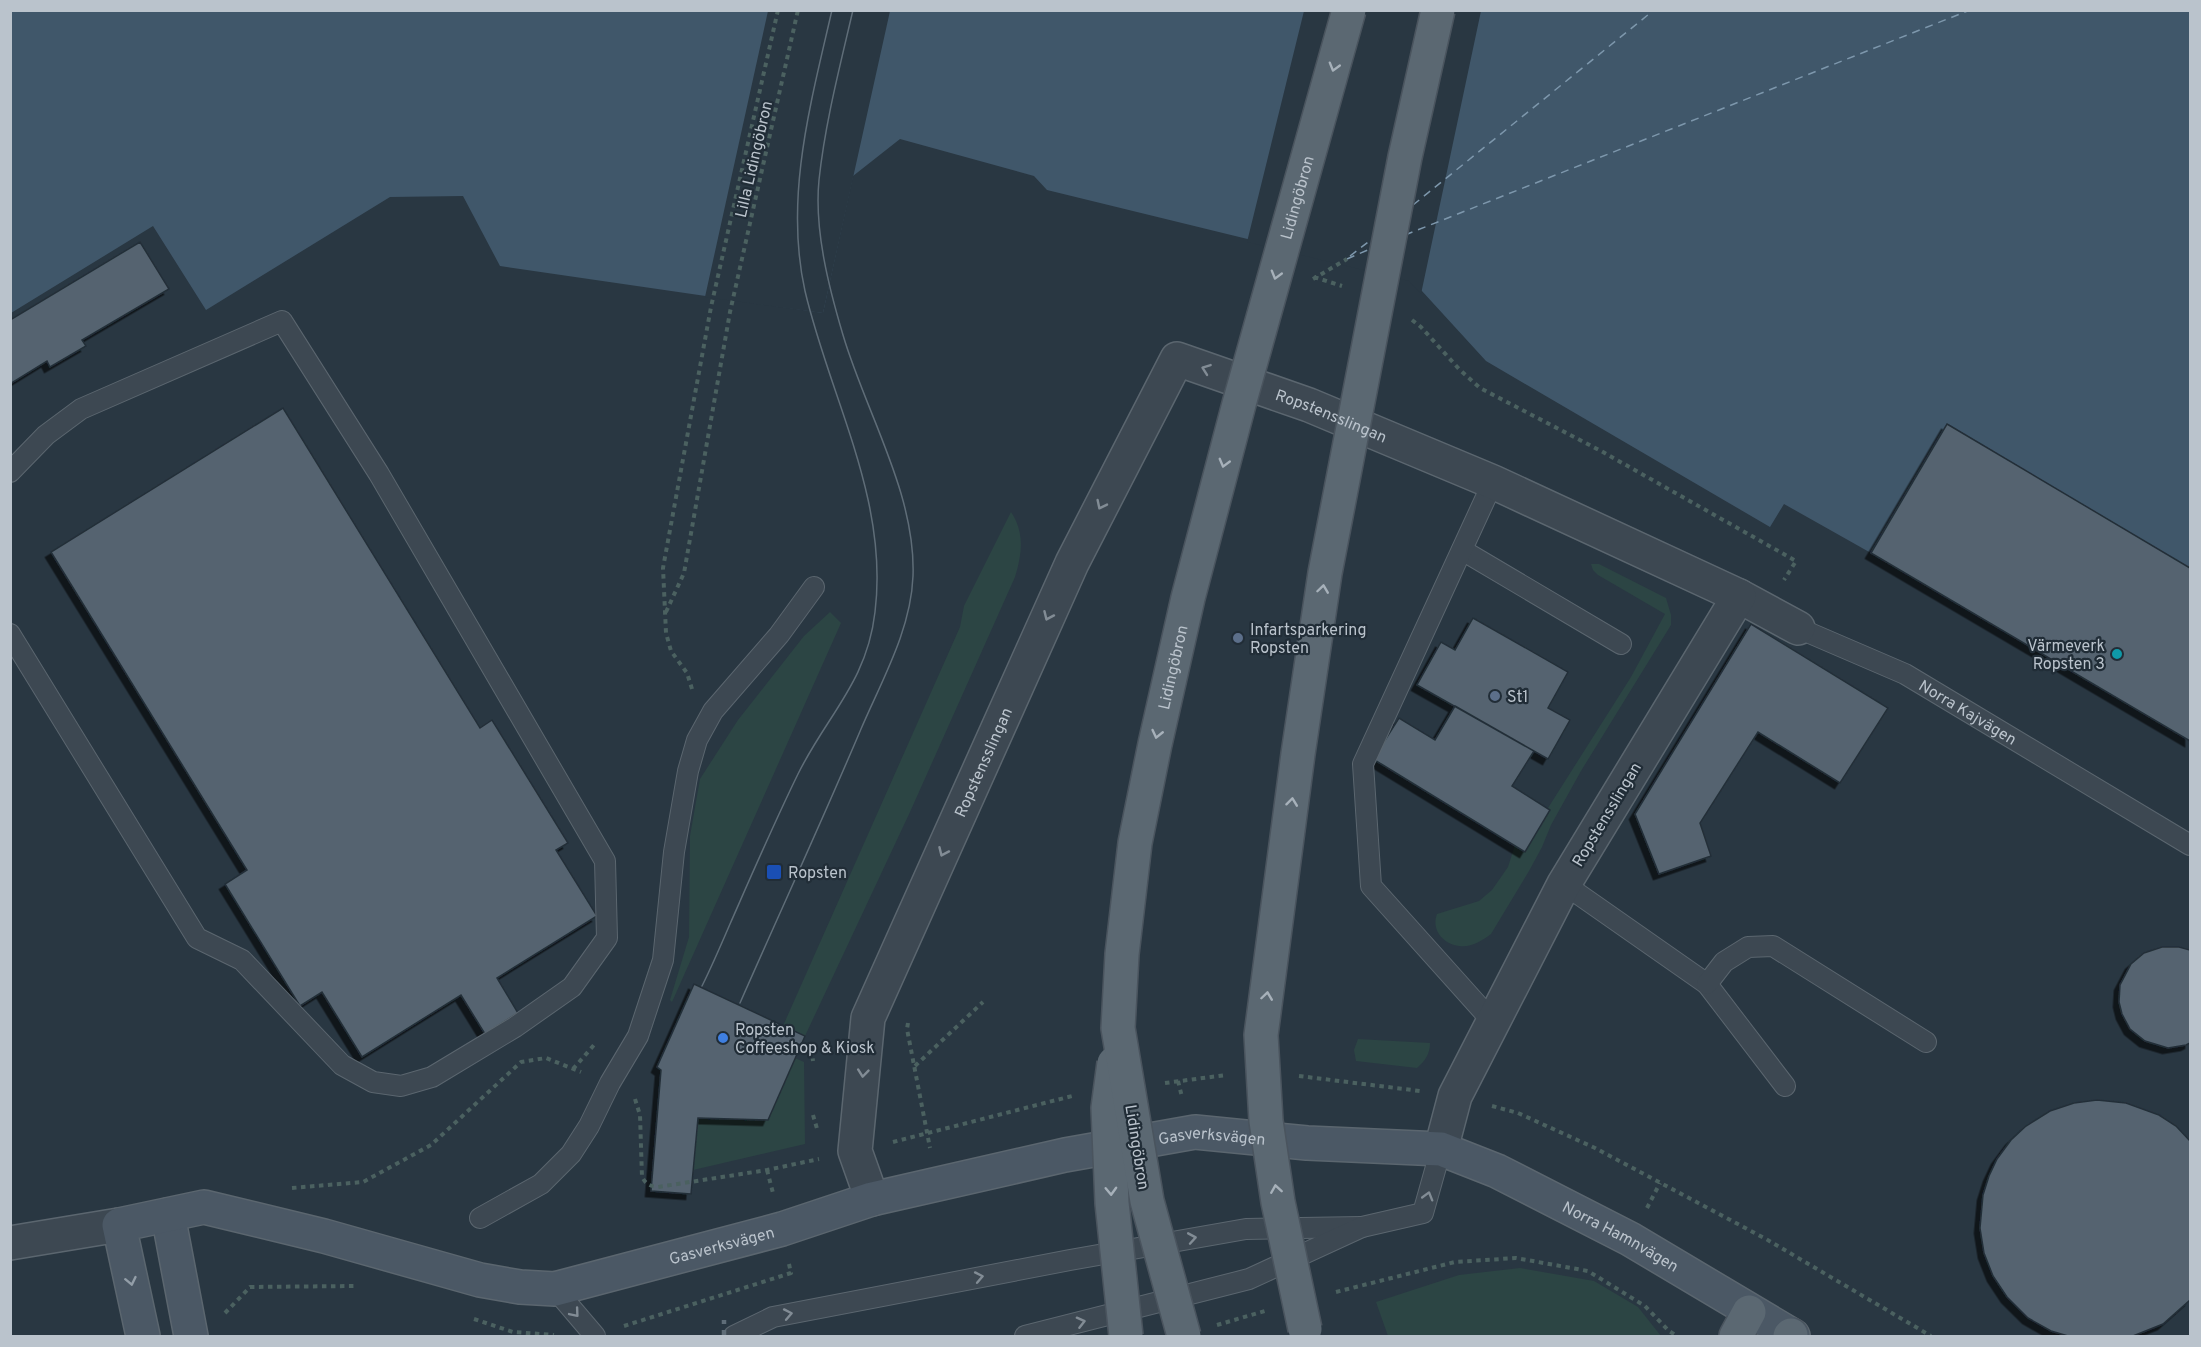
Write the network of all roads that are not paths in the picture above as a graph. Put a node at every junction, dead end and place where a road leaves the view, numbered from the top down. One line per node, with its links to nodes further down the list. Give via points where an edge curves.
1 (1349, 10): 15 (main road, Lidingöbron, one-way to 15, bridge, via 1180,632 1135,843)
2 (1438, 10): 30 (main road, one-way to 2, bridge, via 1267,1132 1261,1035 1325,573 1405,158)
3 (10, 472): 9 (lane, via 46,435 81,409 282,321 379,474 605,861 607,938 572,987 514,1027 432,1077 401,1086 373,1082 342,1065 242,960 197,938)
4 (1493, 482): 5 (lane); 7 (street, Ropstensslingan); 19 (street, Ropstensslingan, one-way to 19, via 1309,405 1178,359 1072,563 868,1018 855,1151)
5 (1462, 550): 10 (lane); 14 (lane, via 1363,764 1370,875 1371,886)
6 (814, 587): 22 (lane, via 713,711 696,740 674,852 663,960 638,1036 571,1154 541,1184)
7 (1752, 603): 8 (street, Norra Kajvägen); 12 (street, Ropstensslingan)
8 (1797, 628): 11 (lane, Norra Kajvägen, via 1905,674)
9 (10, 634)
10 (1621, 644)
11 (2190, 845)
12 (1564, 884): 13 (lane); 14 (street, Ropstensslingan)
13 (1707, 984): 16 (lane, via 1724,962 1748,947 1773,946); 17 (lane)
14 (1492, 1021): 18 (street, Ropstensslingan, via 1455,1096)
15 (1118, 1028): 29 (main road, Lidingöbron, bridge, via 1147,1201); 36 (main road, one-way to 36, bridge, via 1108,1108 1112,1203)
16 (1926, 1042)
17 (1785, 1086)
18 (1441, 1149): 19 (main road, Gasverksvägen, via 1307,1143 1195,1132 1065,1155); 24 (lane, one-way to 18, via 1423,1213); 28 (main road, Norra Hamnvägen, via 1497,1171 1630,1239)
19 (872, 1199): 27 (main road, Gasverksvägen, via 782,1229)
20 (204, 1207): 21 (main road, Gasverksvägen); 26 (main road); 27 (main road, Gasverksvägen, via 480,1280)
21 (168, 1215): 23 (main road, Gasverksvägen); 26 (main road)
22 (480, 1218)
23 (119, 1226): 25 (street); 31 (main road, one-way to 31)
24 (1362, 1227): 34 (lane, one-way to 24, via 773,1317 1246,1229); 35 (lane, one-way to 24, via 1249,1279)
25 (10, 1243)
26 (177, 1264): 32 (main road)
27 (555, 1289): 33 (lane, one-way to 33)
28 (1743, 1324): 37 (main road, Norra Hamnvägen)
29 (1196, 1332)
30 (1307, 1334)
31 (143, 1336)
32 (191, 1336)
33 (595, 1336)
34 (734, 1336)
35 (1025, 1336)
36 (1126, 1336)
37 (1791, 1336)

